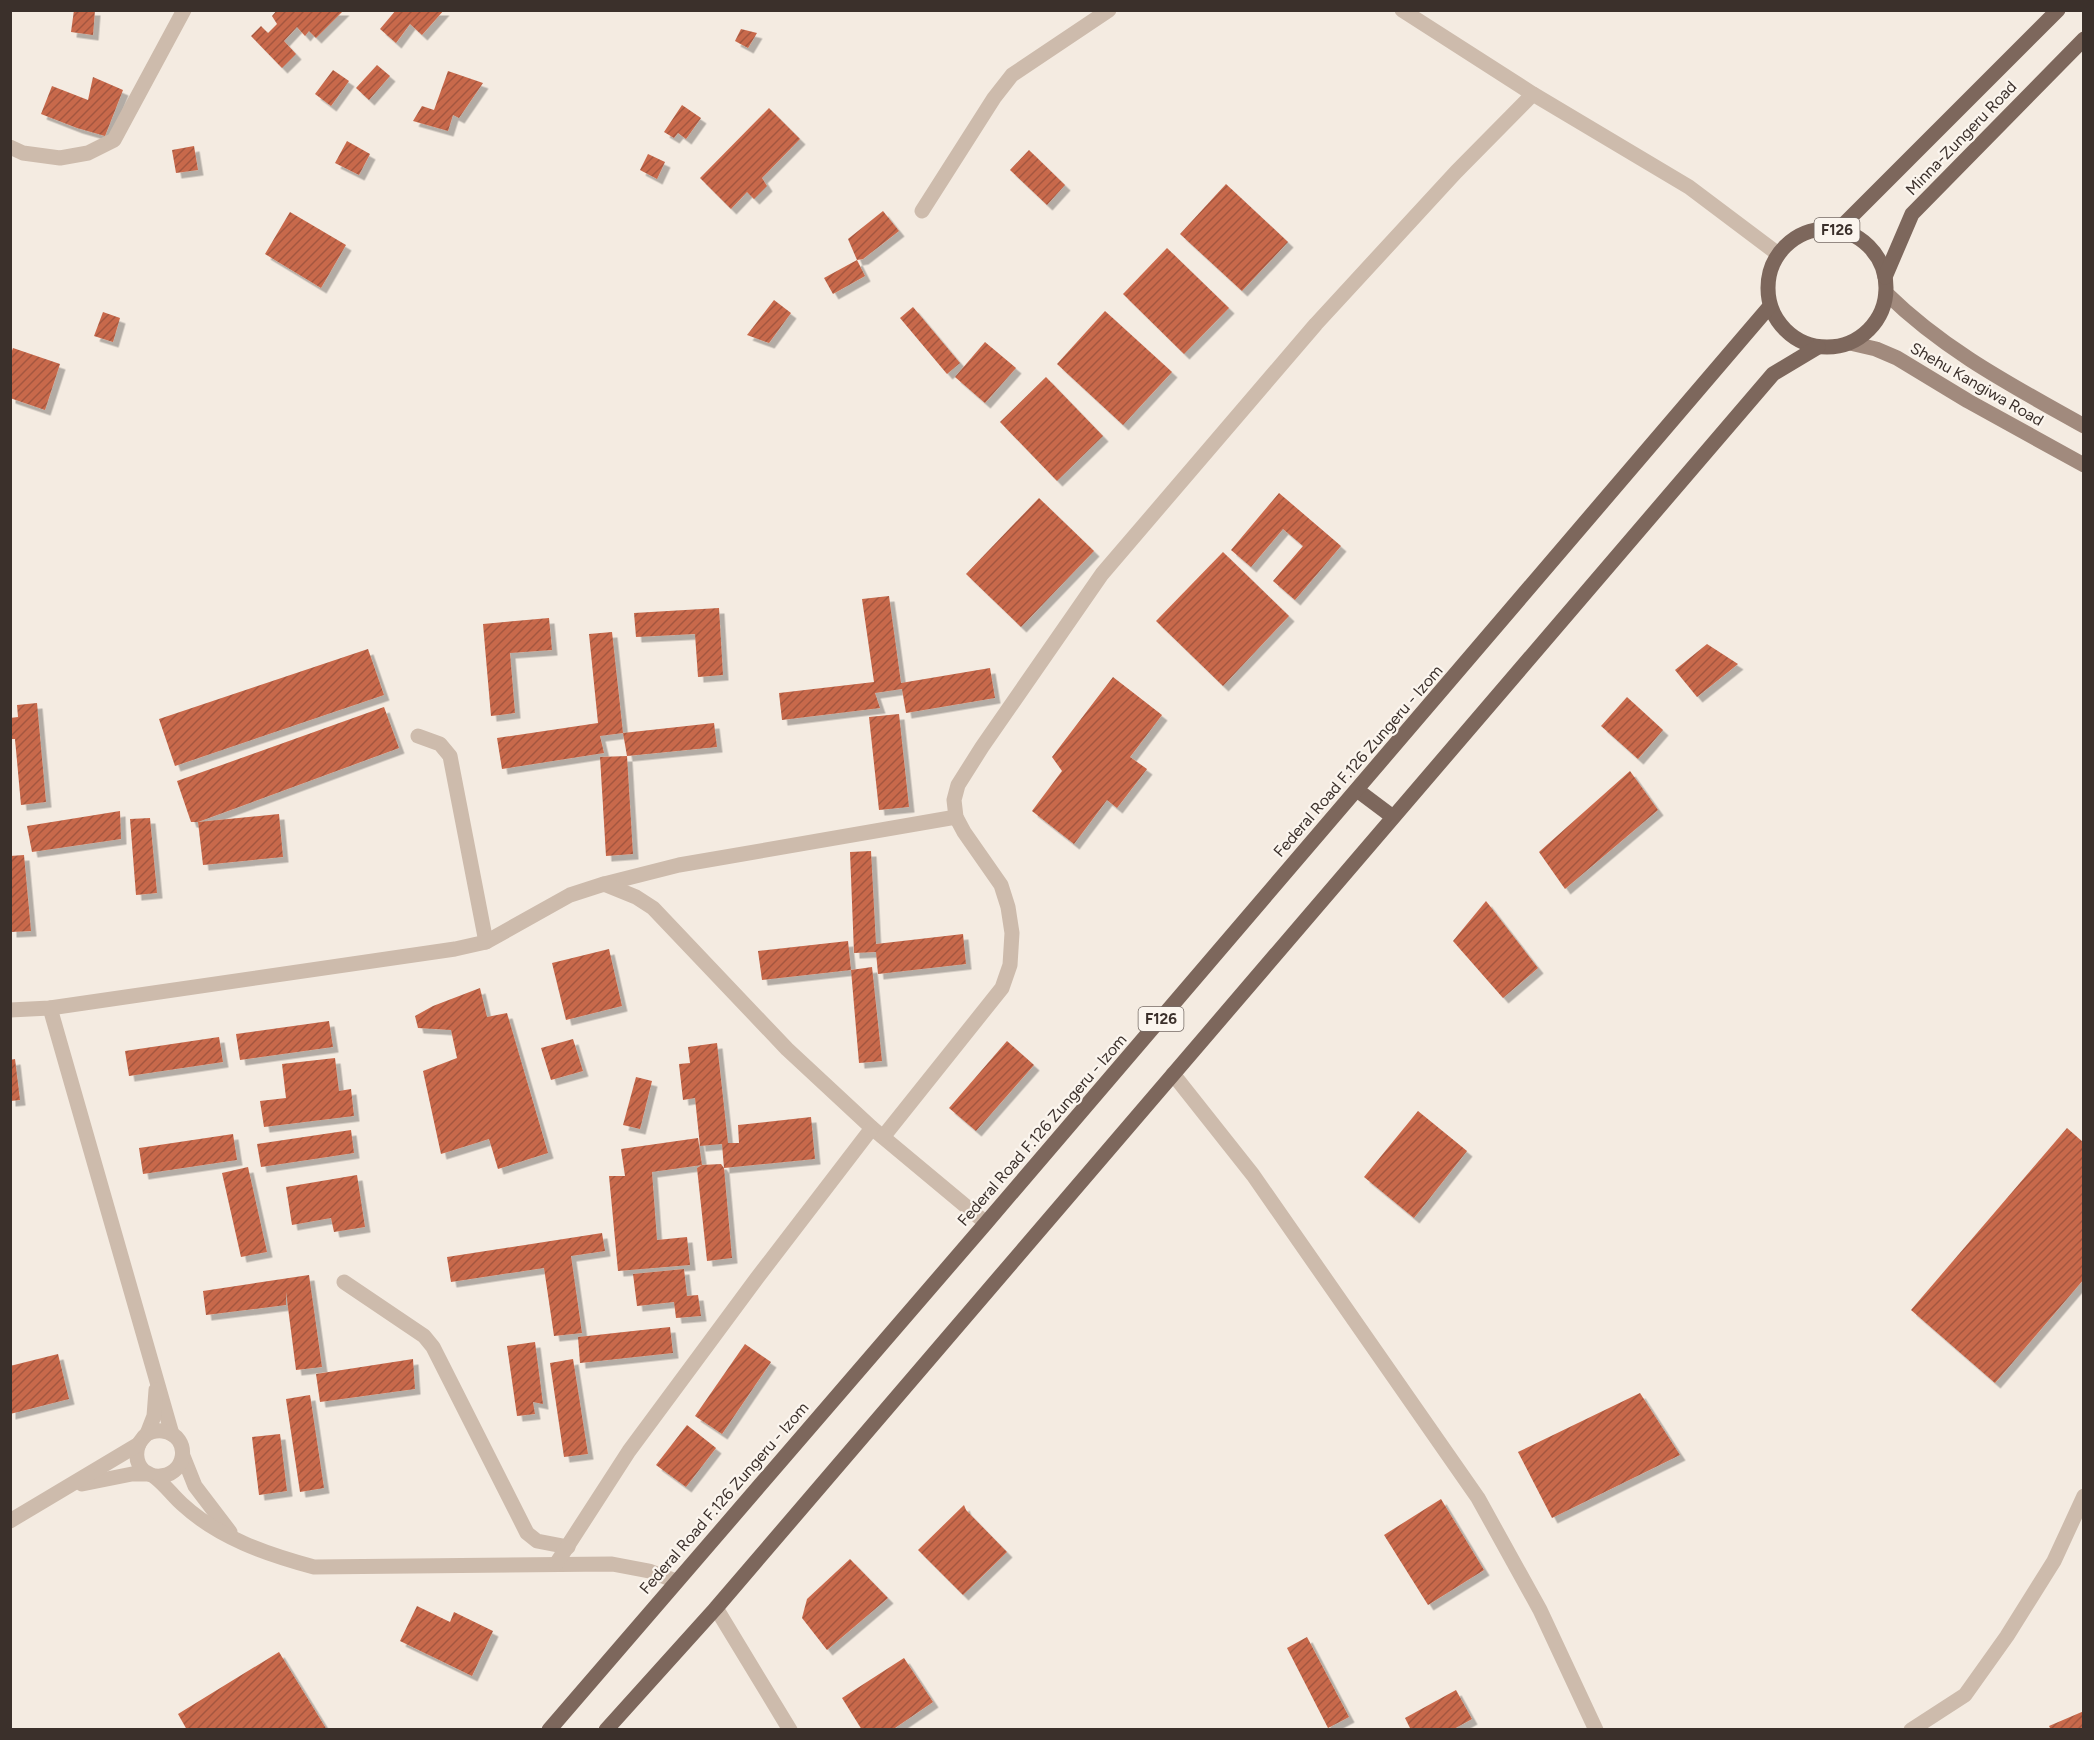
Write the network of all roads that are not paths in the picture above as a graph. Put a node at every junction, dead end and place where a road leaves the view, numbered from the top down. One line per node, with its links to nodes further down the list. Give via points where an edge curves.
1 (184, 10): 7 (street, via 114,140 88,153 60,158 23,153)
2 (1108, 10): 8 (street, via 1012,75)
3 (1402, 10): 6 (street)
4 (2058, 10): 9 (main road, Minna-Zungeru Road / F126)
5 (2084, 39): 11 (main road, Minna-Zungeru Road / F126, via 1912,214)
6 (1533, 94): 10 (street, via 1689,187); 20 (street, via 1316,324 1102,574 958,785)
7 (10, 147)
8 (922, 211)
9 (1838, 230): 10 (main road, F126, via 1811,231 1798,236); 11 (main road, F126, via 1869,246)
10 (1778, 254): 13 (main road, via 1768,288)
11 (1885, 276): 12 (main road, F126)
12 (1886, 293): 14 (main road, F126, via 1875,323); 16 (main road, Shehu Kangiwa Road, via 1942,341)
13 (1770, 306): 15 (main road, via 1780,325 1797,339); 19 (main road, Federal Road F.126 Zungeru - Izom / F126)
14 (1850, 344): 15 (main road, F126); 17 (main road, Shehu Kangiwa Road, via 1897,358)
15 (1818, 347): 21 (main road, F126, via 1773,374)
16 (2084, 426)
17 (2084, 465)
18 (418, 736): 23 (street, via 440,744 450,756)
19 (1357, 790): 21 (main road); 28 (main road, Federal Road F.126 Zungeru - Izom / F126)
20 (956, 817): 22 (street, via 679,865); 27 (street, via 1001,885 1012,933 1010,965 1002,988)
21 (1393, 817): 26 (main road, F126)
22 (604, 884): 23 (street, via 570,895); 27 (street, via 653,908 787,1048)
23 (486, 942): 24 (street)
24 (50, 1008): 25 (street); 30 (street)
25 (10, 1010)
26 (1173, 1074): 42 (main road, F126); 46 (street, via 1253,1175 1478,1498 1540,1610)
27 (877, 1132): 28 (street); 39 (street, via 757,1278 629,1451)
28 (986, 1223): 41 (main road, Federal Road F.126 Zungeru - Izom / F126)
29 (344, 1282): 39 (street, via 418,1331 433,1347 526,1533 537,1541)
30 (155, 1370): 31 (street); 32 (street, via 154,1416)
31 (172, 1434): 32 (street, via 155,1431); 33 (street)
32 (143, 1439): 34 (street, via 137,1450 139,1464); 35 (street)
33 (183, 1456): 34 (street, via 178,1468 168,1476); 38 (street, via 195,1486)
34 (151, 1475): 35 (street, via 123,1475); 38 (street, via 212,1527)
35 (70, 1486): 37 (street)
36 (2084, 1496): 47 (street, via 2054,1561 1965,1695)
37 (10, 1521)
38 (238, 1541): 40 (street, via 314,1567)
39 (568, 1547): 40 (street)
40 (556, 1564): 41 (street, via 612,1564)
41 (676, 1581): 43 (main road, Federal Road F.126 Zungeru - Izom / F126)
42 (716, 1608): 44 (main road, F126); 45 (street)
43 (549, 1730)
44 (606, 1730)
45 (790, 1730)
46 (1596, 1730)
47 (1911, 1730)

